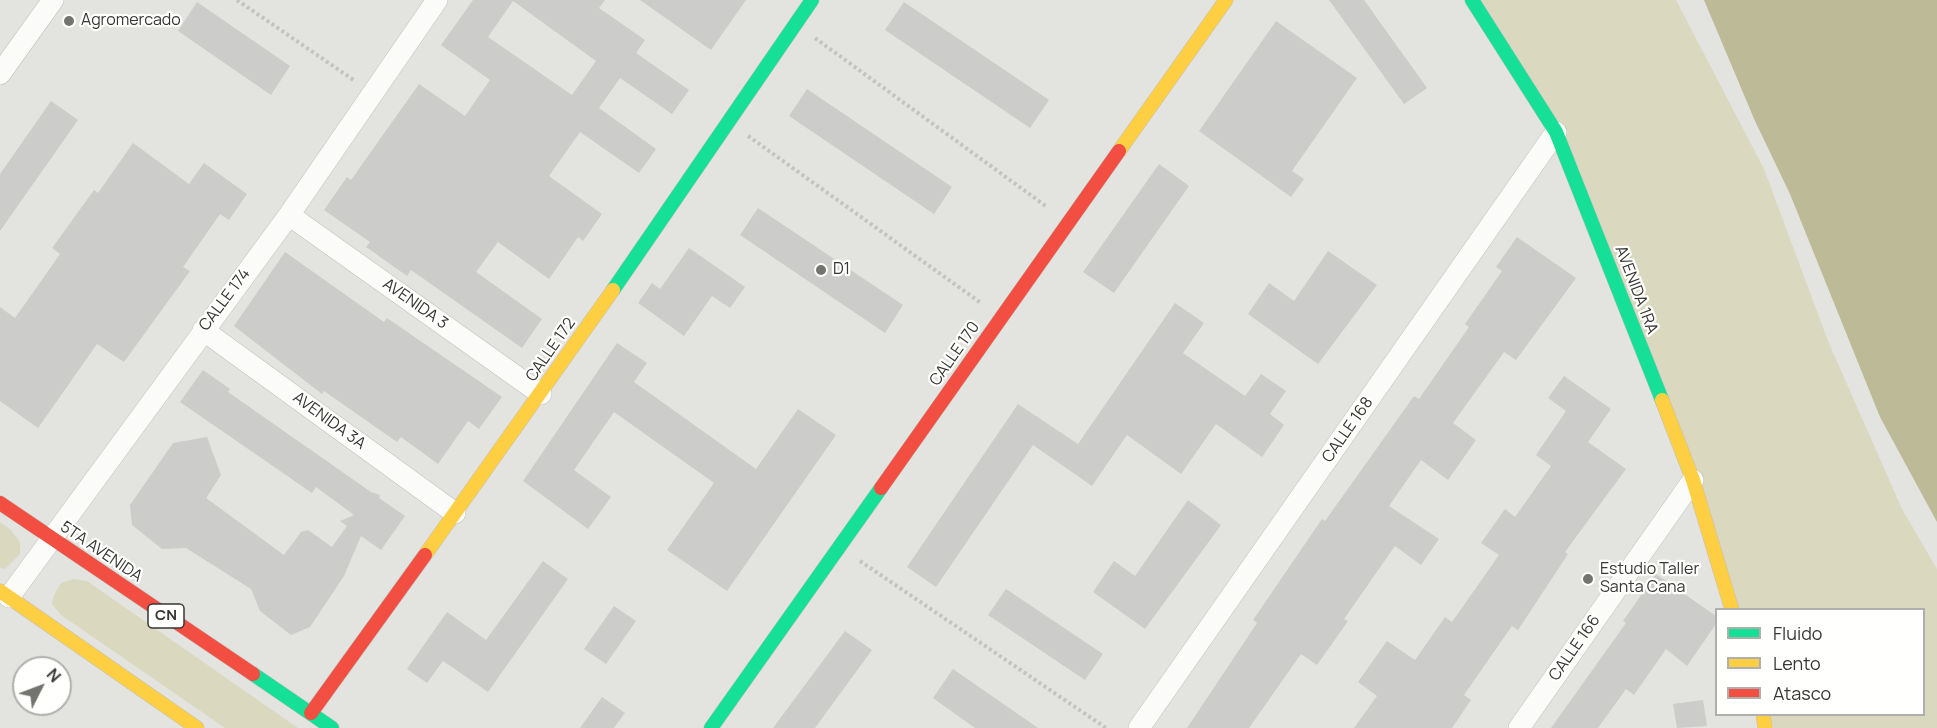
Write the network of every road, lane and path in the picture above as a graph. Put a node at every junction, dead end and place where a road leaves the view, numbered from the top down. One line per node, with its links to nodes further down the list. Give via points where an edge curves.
1 (53, 0): 8 (street)
2 (237, 0): 9 (path)
3 (436, 0): 9 (street, CALLE 174)
4 (812, 0): 7 (main road, CALLE 172)
5 (1226, 0): 13 (main road, CALLE 170)
6 (1472, 0): 11 (main road, AVENIDA 1RA)
7 (795, 24): 10 (main road, CALLE 172); 13 (path)
8 (0, 74)
9 (373, 92): 12 (street, CALLE 174)
10 (728, 122): 14 (path); 16 (main road, CALLE 172)
11 (1556, 132): 17 (main road, AVENIDA 1RA); 29 (street, CALLE 168)
12 (289, 215): 15 (street, CALLE 174); 16 (street, AVENIDA 3)
13 (1068, 223): 14 (main road, CALLE 170)
14 (1001, 318): 21 (main road, CALLE 170)
15 (203, 330): 19 (street, AVENIDA 3A); 20 (street, CALLE 174)
16 (541, 394): 19 (main road, CALLE 172)
17 (1693, 480): 23 (main road, AVENIDA 1RA); 30 (street, CALLE 166)
18 (0, 503): 20 (main road, 5TA AVENIDA / CN)
19 (455, 513): 24 (main road, CALLE 172)
20 (50, 538): 22 (street, CALLE 174); 24 (main road, 5TA AVENIDA / CN)
21 (839, 547): 27 (main road, CALLE 170); 28 (path)
22 (4, 594): 25 (main road)
23 (1732, 608)
24 (311, 713): 26 (main road, 5TA AVENIDA / CN)
25 (197, 728)
26 (332, 728)
27 (711, 728)
28 (1106, 728)
29 (1139, 728)
30 (1519, 728)

